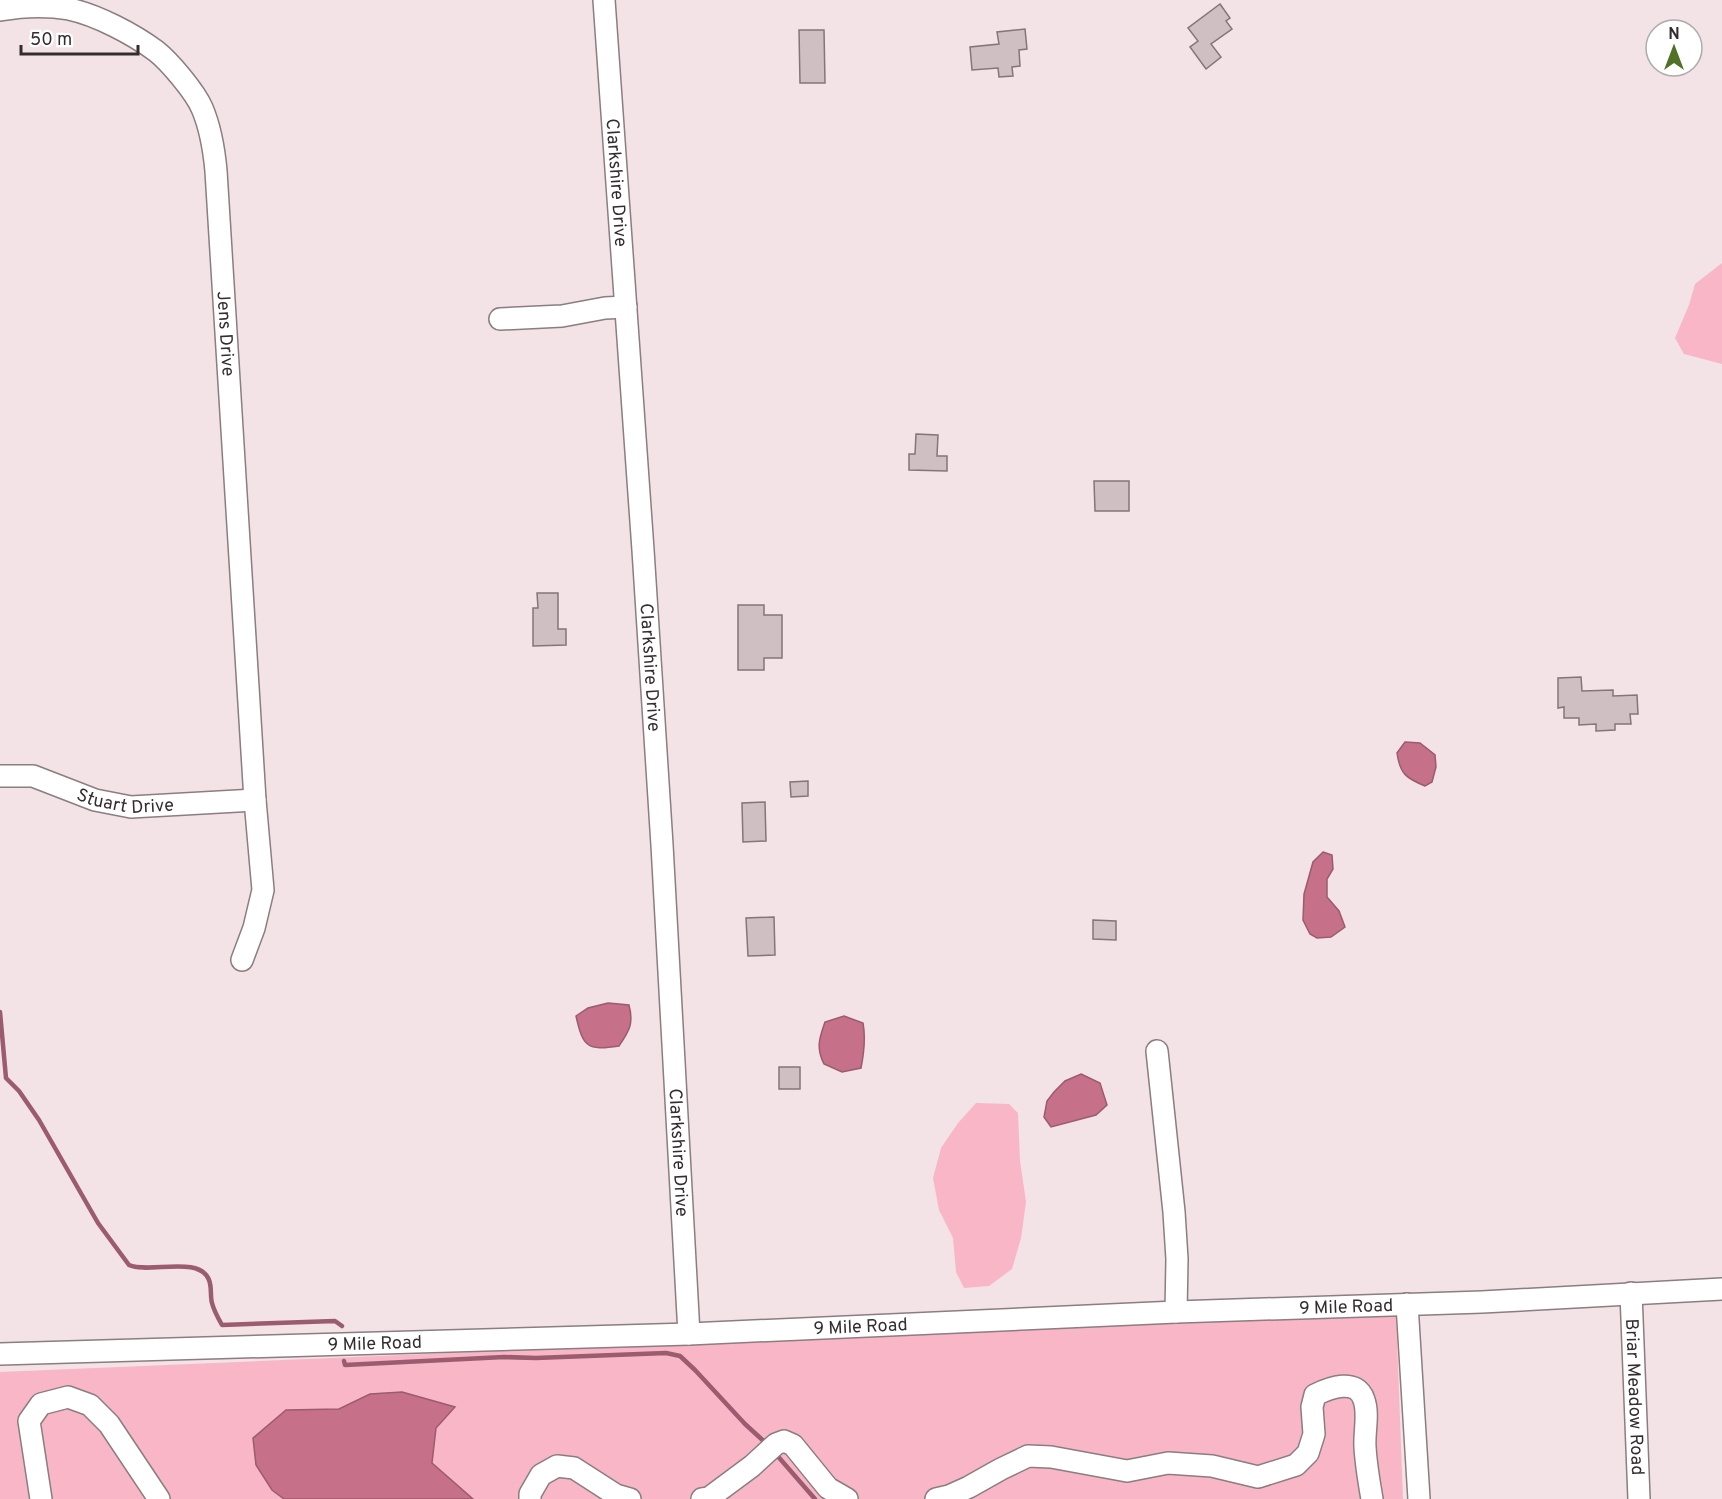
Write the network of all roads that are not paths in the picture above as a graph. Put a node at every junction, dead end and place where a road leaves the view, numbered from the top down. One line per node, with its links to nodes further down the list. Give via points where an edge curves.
1 (604, 0): 3 (street, Clarkshire Drive)
2 (0, 10): 6 (street, Jens Drive, via 43,6 71,10 128,33 157,52 183,80 201,106 212,136)
3 (626, 307): 4 (street, via 562,316); 13 (street, Clarkshire Drive)
4 (500, 318)
5 (0, 776): 6 (street, Stuart Drive, via 33,776 95,800 132,807)
6 (255, 800): 7 (street, Jens Drive, via 263,890)
7 (242, 960)
8 (1157, 1051): 12 (street, via 1174,1212)
9 (1722, 1289): 10 (street, 9 Mile Road)
10 (1631, 1293): 11 (street, 9 Mile Road); 24 (street, Briar Meadow Road)
11 (1407, 1304): 12 (street, 9 Mile Road); 23 (street)
12 (1176, 1312): 13 (street, 9 Mile Road)
13 (689, 1334): 14 (street, 9 Mile Road)
14 (0, 1354)
15 (40, 1499): 16 (street, via 29,1421 41,1404 68,1397 90,1405 109,1424)
16 (159, 1499)
17 (530, 1499): 18 (street, via 541,1475 557,1466 574,1468 616,1495)
18 (630, 1499)
19 (702, 1499): 20 (street, via 709,1498 784,1441 793,1445 828,1488)
20 (848, 1499)
21 (936, 1499): 22 (street, via 969,1487 1028,1456 1127,1471 1168,1463 1212,1466 1258,1477 1296,1465 1308,1453 1314,1434 1315,1395 1329,1388 1348,1386 1359,1391 1364,1400)
22 (1372, 1499)
23 (1419, 1499)
24 (1639, 1499)

